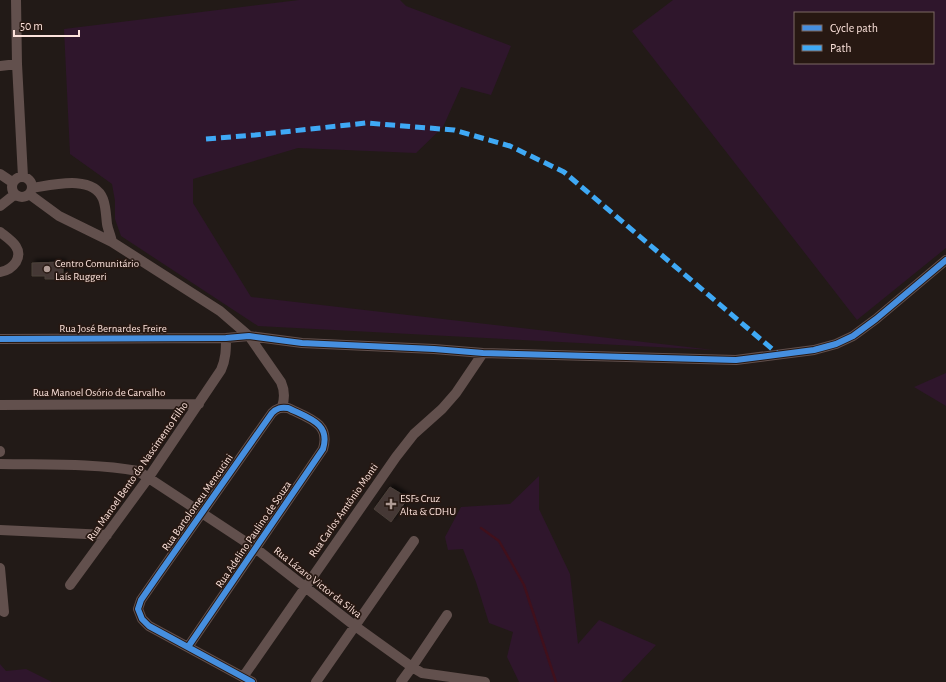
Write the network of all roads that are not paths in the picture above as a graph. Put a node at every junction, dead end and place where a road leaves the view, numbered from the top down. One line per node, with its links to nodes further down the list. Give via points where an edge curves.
1 (16, 0): 2 (street)
2 (17, 64): 3 (street); 5 (street)
3 (0, 66)
4 (0, 174): 6 (street)
5 (22, 177): 6 (street); 7 (street, via 30,181)
6 (12, 182): 8 (street)
7 (31, 191): 8 (street, via 24,197); 11 (street, via 58,216); 11 (street, via 72,182 96,189 103,198)
8 (14, 194): 9 (street)
9 (0, 206)
10 (0, 232): 13 (street, via 16,246 19,253 12,267)
11 (112, 242): 14 (street, via 220,312)
12 (946, 260): 17 (street, Rua José Bernardes Freire, via 853,336 814,350 736,360)
13 (0, 272)
14 (250, 336): 15 (street, Rua José Bernardes Freire); 17 (street, Rua José Bernardes Freire, via 302,343); 20 (street, via 285,390 285,400)
15 (226, 338): 16 (street, Rua José Bernardes Freire); 18 (street, Rua Manoel Bento do Nascimento Filho, via 226,356 221,370)
16 (0, 339)
17 (483, 352): 30 (street, Rua Carlos Amtônio Monti, via 456,393 414,434 396,457)
18 (199, 404): 19 (street, Rua Manoel Osório de Carvalho); 22 (street, Rua Manoel Bento do Nascimento Filho)
19 (0, 405)
20 (280, 408): 23 (street, Rua Bartolomeu Mencucini, via 272,413); 27 (street, Rua Adelino Paulino de Souza, via 288,408 315,422 324,431 326,442)
21 (0, 464): 22 (street, Rua Lázaro Victor da Silva, via 120,468 138,471)
22 (149, 477): 23 (street, Rua Lázaro Victor da Silva); 25 (street, Rua Manoel Bento do Nascimento Filho)
23 (202, 513): 27 (street, Rua Lázaro Victor da Silva); 34 (street, Rua Bartolomeu Mencucini, via 141,600 138,609 142,619 149,626)
24 (0, 530): 25 (street)
25 (107, 535): 29 (street, Rua Manoel Bento do Nascimento Filho)
26 (414, 541): 33 (street)
27 (255, 548): 30 (street, Rua Lázaro Victor da Silva); 34 (street, Rua Adelino Paulino de Souza)
28 (0, 568): 31 (street)
29 (70, 586)
30 (305, 586): 33 (street, Rua Lázaro Victor da Silva); 36 (street, Rua Carlos Amtônio Monti)
31 (4, 612)
32 (447, 614): 35 (street)
33 (355, 626): 35 (street, Rua Lázaro Victor da Silva); 37 (street)
34 (188, 647): 36 (street)
35 (412, 667): 38 (street); 39 (street, Rua Lázaro Victor da Silva, via 422,673)
36 (247, 679)
37 (316, 682)
38 (401, 682)
39 (485, 682)

